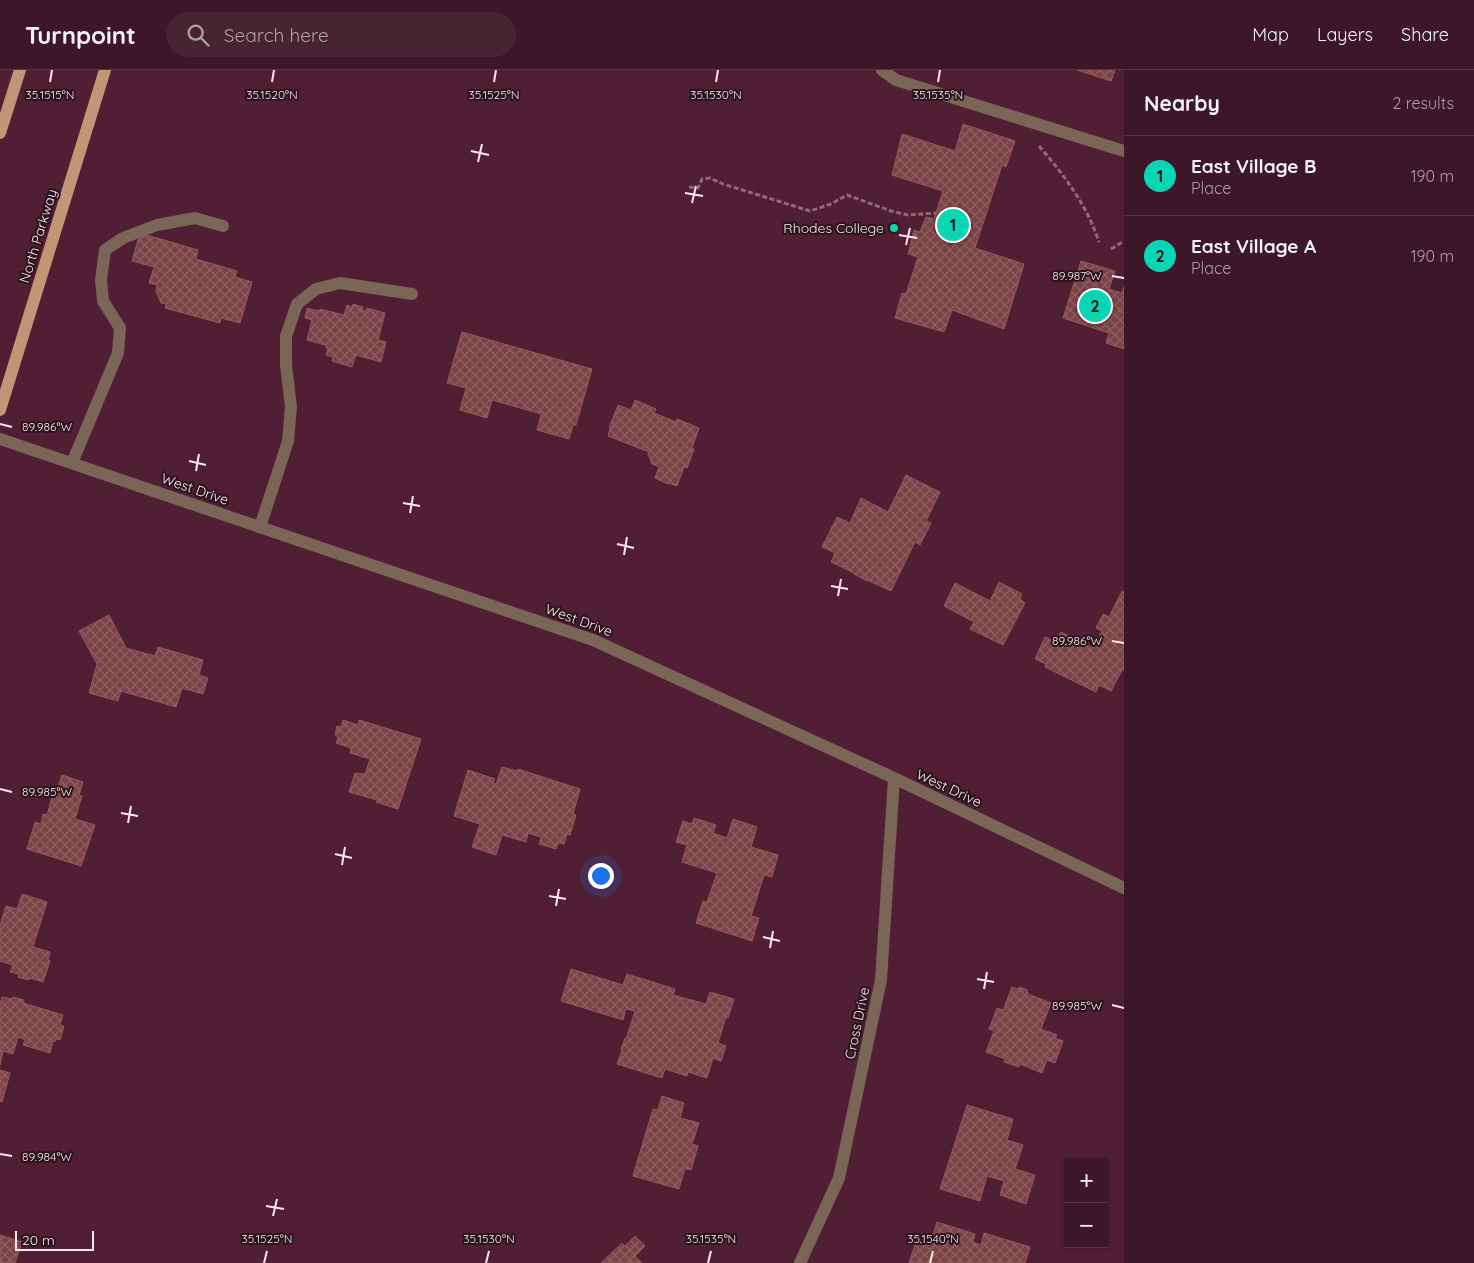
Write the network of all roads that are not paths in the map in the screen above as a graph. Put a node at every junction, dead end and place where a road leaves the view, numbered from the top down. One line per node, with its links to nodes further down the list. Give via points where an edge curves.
1 (20, 70): 4 (main road)
2 (105, 70): 8 (main road, North Parkway)
3 (882, 70): 5 (street, via 896,80)
4 (0, 133)
5 (1124, 152)
6 (222, 226): 10 (street, via 195,218 157,225 123,238 105,250 100,280 103,301 120,328 118,353)
7 (412, 294): 11 (street, via 340,283 316,289 297,304 286,336 291,406 288,441)
8 (0, 410)
9 (0, 439): 10 (street, West Drive)
10 (72, 463): 11 (street, West Drive)
11 (260, 527): 12 (street, West Drive, via 593,640)
12 (894, 778): 13 (street, West Drive); 14 (street, Cross Drive, via 881,980 839,1178)
13 (1124, 888)
14 (800, 1263)

